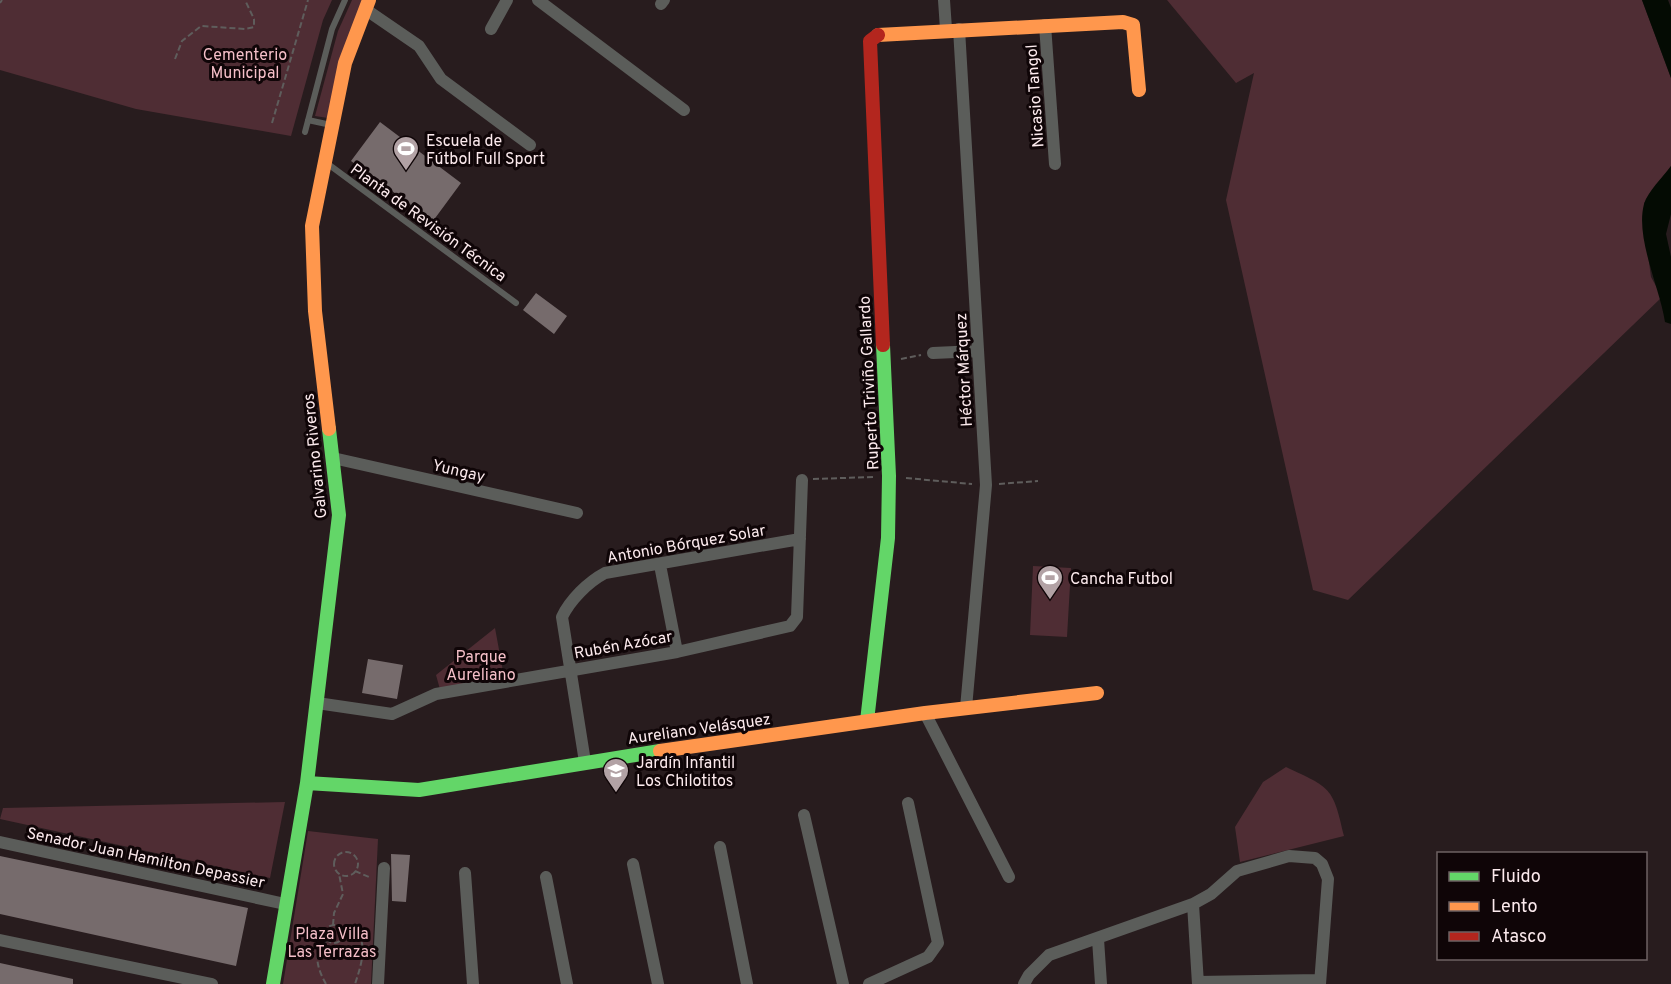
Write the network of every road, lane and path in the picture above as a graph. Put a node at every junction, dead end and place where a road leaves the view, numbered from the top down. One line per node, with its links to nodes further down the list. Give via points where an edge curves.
1 (246, 0): 11 (path, via 254,27 201,26 182,41)
2 (308, 0): 15 (path)
3 (345, 0): 14 (lane, via 332,29)
4 (507, 0): 9 (street)
5 (538, 0): 13 (street)
6 (944, 0): 10 (street, Héctor Márquez)
7 (366, 3): 16 (street, Galvarino Riveros, via 345,63); 18 (street, via 419,46 441,79)
8 (1046, 25): 10 (street); 12 (street, via 1133,25); 20 (street, Nicasio Tangol)
9 (491, 29)
10 (952, 29): 22 (street, Héctor Márquez); 24 (street, Ruperto Triviño Gallardo, via 881,33 870,41)
11 (175, 59)
12 (1139, 90)
13 (684, 110)
14 (308, 120): 16 (lane); 17 (lane)
15 (272, 123)
16 (333, 125): 19 (street, Galvarino Riveros)
17 (305, 132)
18 (530, 144)
19 (325, 162): 21 (lane, Planta de Revisión Técnica); 25 (street, Galvarino Riveros, via 312,226 315,311)
20 (1055, 164)
21 (516, 303)
22 (978, 351): 23 (street); 29 (street, Héctor Márquez)
23 (933, 353): 24 (path)
24 (884, 363): 26 (street, Ruperto Triviño Gallardo)
25 (333, 458): 30 (street, Yungay); 36 (street, Galvarino Riveros, via 339,515)
26 (889, 476): 27 (path); 29 (path); 39 (street, Ruperto Triviño Gallardo, via 888,538)
27 (802, 480): 31 (street, Rubén Azócar)
28 (1038, 481): 29 (path)
29 (986, 485): 37 (street, Héctor Márquez)
30 (577, 513)
31 (800, 539): 32 (street, Antonio Bórquez Solar); 33 (street, Rubén Azócar, via 797,617 790,626)
32 (660, 565): 33 (street); 34 (street, Antonio Bórquez Solar, via 605,573 566,608 562,617)
33 (677, 652): 34 (street, Rubén Azócar)
34 (569, 671): 36 (street, Rubén Azócar, via 436,694 392,714); 40 (street, Antonio Bórquez Solar)
35 (1097, 693): 37 (street, Aureliano Velásquez)
36 (317, 703): 41 (street, Galvarino Riveros)
37 (966, 708): 38 (street, Aureliano Velásquez)
38 (925, 712): 39 (street, Aureliano Velásquez); 51 (street)
39 (867, 721): 40 (street, Aureliano Velásquez)
40 (585, 762): 41 (street, Aureliano Velásquez, via 419,790)
41 (307, 783): 52 (street, Galvarino Riveros)
42 (908, 803): 73 (street, via 938,943 928,957)
43 (804, 815): 72 (street)
44 (0, 842): 52 (street, Senador Juan Hamilton Depassier)
45 (720, 847): 71 (street)
46 (633, 864): 70 (street)
47 (384, 868): 67 (street)
48 (339, 873): 48 (path, via 349,875 355,871 358,864 353,854 342,853 336,858); 54 (path, via 343,894)
49 (465, 873): 68 (street)
50 (546, 877): 69 (street)
51 (1010, 877)
52 (285, 904): 56 (street, Galvarino Riveros)
53 (1193, 904): 57 (street); 61 (street, via 1237,871 1289,856 1315,858 1328,879); 62 (street)
54 (333, 925): 55 (path); 59 (path, via 326,930)
55 (341, 928): 59 (path, via 339,942); 66 (path, via 357,935 364,950 362,970)
56 (281, 932): 59 (path); 64 (street, Galvarino Riveros)
57 (1098, 939): 74 (street, via 1049,955); 75 (street)
58 (0, 940): 60 (street)
59 (327, 940): 65 (path, via 317,956)
60 (152, 978): 63 (street)
61 (1320, 982): 62 (street)
62 (1198, 983)
63 (212, 984)
64 (273, 984)
65 (326, 984)
66 (355, 984)
67 (378, 984)
68 (473, 984)
69 (567, 984)
70 (658, 984)
71 (747, 984)
72 (843, 984)
73 (869, 984)
74 (1024, 984)
75 (1101, 984)

